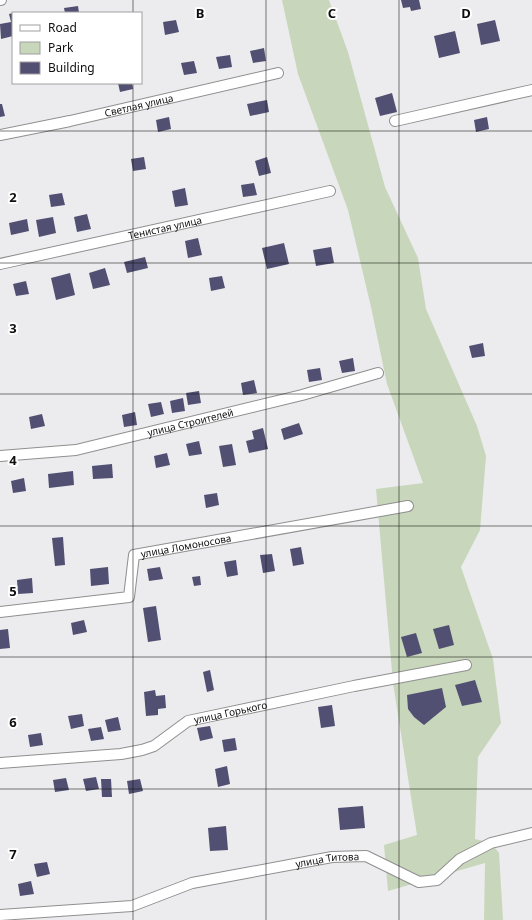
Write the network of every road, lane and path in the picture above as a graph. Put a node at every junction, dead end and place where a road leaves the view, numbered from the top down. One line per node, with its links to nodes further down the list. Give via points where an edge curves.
1 (278, 73): 4 (street, Светлая улица)
2 (532, 90): 3 (street)
3 (395, 121)
4 (0, 135)
5 (330, 191): 6 (street, Тенистая улица)
6 (0, 264)
7 (378, 373): 8 (street, улица Строителей, via 302,395 76,450)
8 (0, 456)
9 (408, 506): 10 (street, улица Ломоносова, via 134,555 129,597)
10 (0, 612)
11 (466, 665): 12 (street, улица Горького, via 188,721 154,746 142,750 121,754)
12 (0, 763)
13 (532, 833): 14 (street, улица Титова, via 490,843 460,859 437,880 419,882 366,856 332,856 192,883 132,906)
14 (0, 915)

